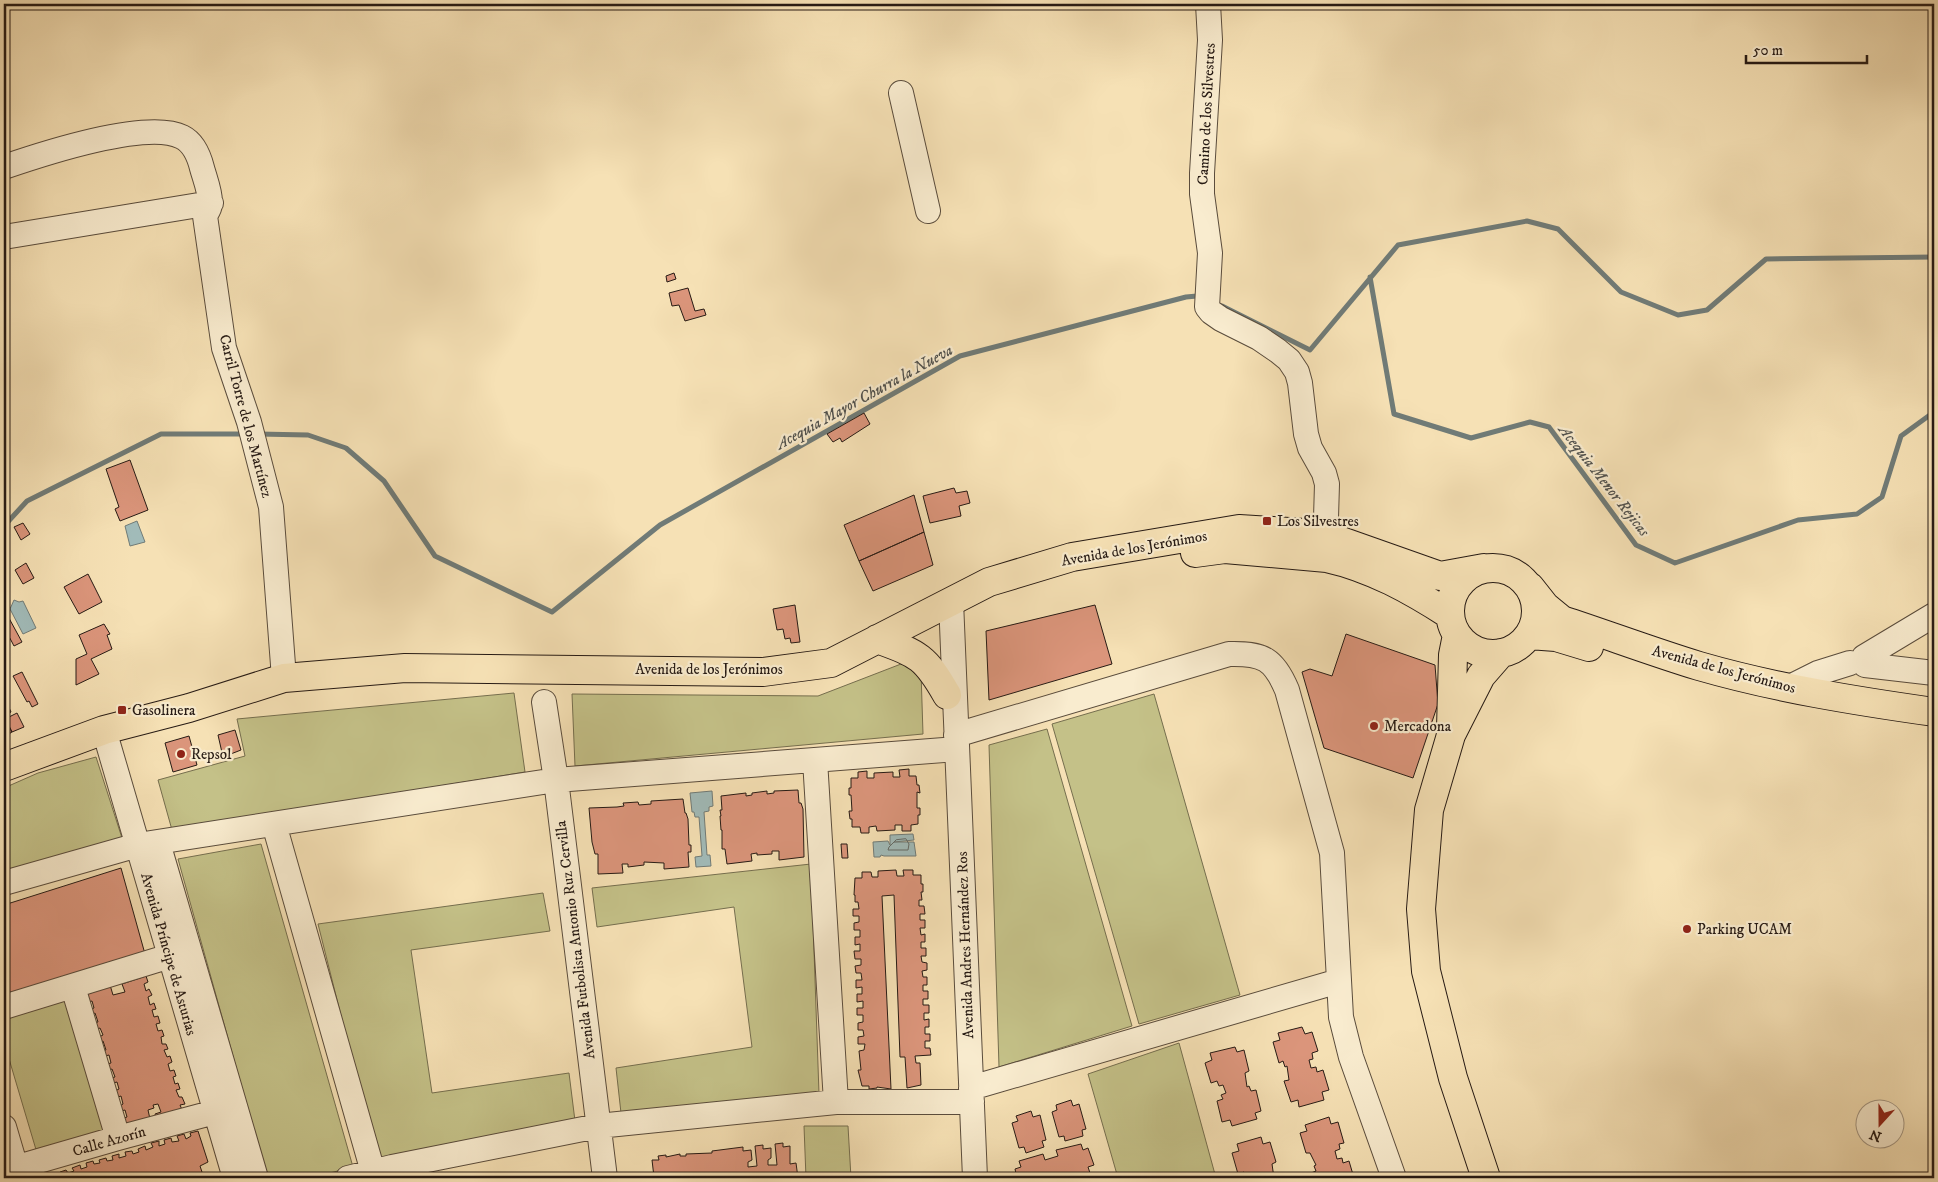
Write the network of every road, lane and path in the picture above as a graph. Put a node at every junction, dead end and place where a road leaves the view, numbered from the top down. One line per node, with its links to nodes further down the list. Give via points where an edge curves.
1 (1208, 4): 7 (street, Camino de los Silvestres, via 1210,40 1202,173 1210,253 1206,298 1211,312 1278,350 1296,372 1306,434 1327,484)
2 (902, 94): 5 (street)
3 (4, 167): 4 (street, Carril Torre de los Martínez, via 115,136 170,133 182,137 197,152)
4 (211, 203): 6 (street); 18 (street, Carril Torre de los Martínez, via 205,216 224,348 251,430 271,507)
5 (928, 210)
6 (4, 237)
7 (1324, 546): 8 (main road, via 1440,576); 10 (main road, Avenida de los Jerónimos, via 1225,550 1002,579 989,582); 12 (main road, via 1423,598)
8 (1484, 568): 9 (main road, via 1510,571); 12 (main road, via 1472,572 1458,585 1450,602)
9 (1530, 588): 13 (main road, via 1537,612); 19 (main road, Avenida de los Jerónimos, via 1562,620 1700,666)
10 (942, 606): 14 (main road, Avenida de los Jerónimos); 22 (street, Avenida Andres Hernández Ros)
11 (1934, 615): 16 (street)
12 (1453, 625): 15 (main road, via 1465,644 1476,651); 25 (main road)
13 (1529, 635): 15 (main road, via 1522,644); 23 (main road, Avenida de los Jerónimos, via 1556,637 1757,696)
14 (877, 639): 18 (main road, Avenida de los Jerónimos, via 831,664 763,672 405,668); 22 (main road, via 924,660 933,670)
15 (1501, 654): 25 (main road, via 1475,687)
16 (1860, 662): 17 (street); 19 (street, via 1818,673)
17 (1934, 673)
18 (284, 678): 24 (main road, Avenida de los Jerónimos)
19 (1790, 687): 21 (main road, Avenida de los Jerónimos)
20 (544, 702): 28 (street, Avenida Futbolista Antonio Ruz Cervilla)
21 (1934, 712)
22 (954, 723): 26 (street); 33 (street, via 1229,654 1251,653 1268,661 1280,674 1287,690 1332,853); 36 (street, Avenida Andres Hernández Ros)
23 (1934, 726)
24 (104, 730): 27 (main road, Avenida de los Jerónimos); 30 (street, Avenida Príncipe de Asturias)
25 (1451, 735): 50 (main road, via 1429,810 1420,909 1426,971 1453,1078)
26 (815, 760): 28 (street); 37 (street)
27 (4, 767)
28 (556, 780): 29 (street); 39 (street, Avenida Futbolista Antonio Ruz Cervilla)
29 (274, 824): 30 (street); 43 (street)
30 (148, 844): 31 (street); 32 (street, Avenida Príncipe de Asturias); 45 (street, Avenida Príncipe de Asturias)
31 (4, 883)
32 (170, 956): 34 (street); 38 (street, Avenida Príncipe de Asturias)
33 (1339, 981): 36 (street); 49 (street, via 1341,1017 1351,1057)
34 (72, 987): 35 (street); 41 (street)
35 (4, 1007)
36 (971, 1095): 37 (street); 48 (street, Avenida Andres Hernández Ros)
37 (836, 1102): 39 (street)
38 (215, 1112): 41 (street, Calle Azorín); 44 (street, Avenida Príncipe de Asturias)
39 (598, 1126): 43 (street); 47 (street, Avenida Futbolista Antonio Ruz Cervilla)
40 (4, 1127): 42 (street)
41 (118, 1138): 42 (street, Calle Azorín)
42 (13, 1172)
43 (373, 1172): 46 (street)
44 (234, 1178)
45 (256, 1178)
46 (348, 1178)
47 (605, 1178)
48 (975, 1178)
49 (1394, 1178)
50 (1486, 1178)

